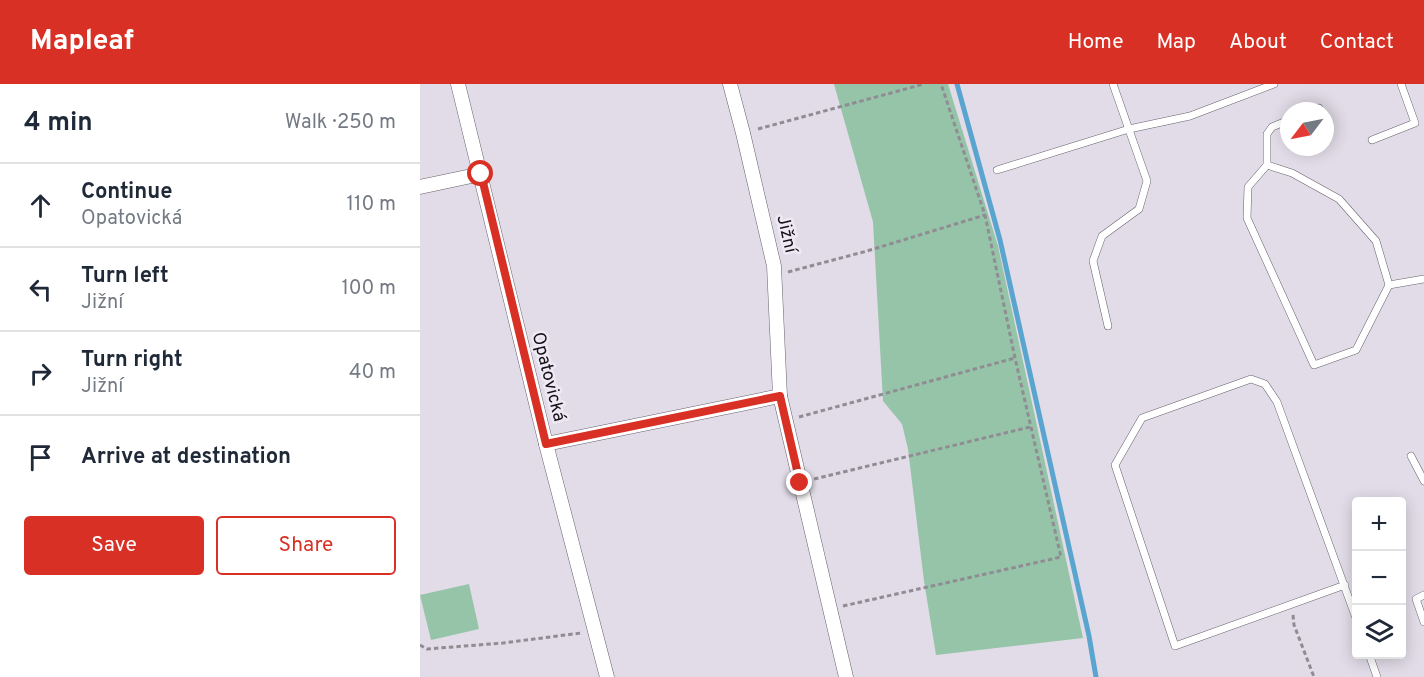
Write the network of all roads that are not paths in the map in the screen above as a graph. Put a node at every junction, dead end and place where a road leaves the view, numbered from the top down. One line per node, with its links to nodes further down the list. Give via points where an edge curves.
1 (458, 84): 11 (street, Opatovická)
2 (729, 84): 16 (street, Jižní, via 774,266)
3 (1113, 84): 7 (lane)
4 (1274, 84): 7 (lane, via 1190,116)
5 (1401, 84): 8 (lane, via 1415,123)
6 (1280, 124): 9 (lane, via 1267,134)
7 (1129, 129): 10 (lane); 15 (lane, via 1147,181 1138,209 1102,236 1093,261)
8 (1372, 140)
9 (1266, 165): 14 (lane, via 1292,172 1339,199 1376,241); 14 (lane, via 1248,187 1247,218 1314,366 1356,350)
10 (998, 170)
11 (481, 174): 12 (street); 17 (street, Opatovická)
12 (420, 187)
13 (1424, 279): 14 (lane)
14 (1389, 285)
15 (1108, 326)
16 (780, 396): 17 (street); 26 (street, Jižní)
17 (546, 444): 25 (street, Opatovická)
18 (1411, 456): 19 (lane)
19 (1424, 481)
20 (1345, 585): 20 (lane, via 1277,402 1265,384 1251,379 1142,418 1115,465 1175,646); 22 (lane)
21 (1424, 596): 23 (lane, via 1416,599)
22 (1352, 606)
23 (1424, 622)
24 (1371, 659): 27 (lane)
25 (607, 677)
26 (846, 677)
27 (1377, 677)

